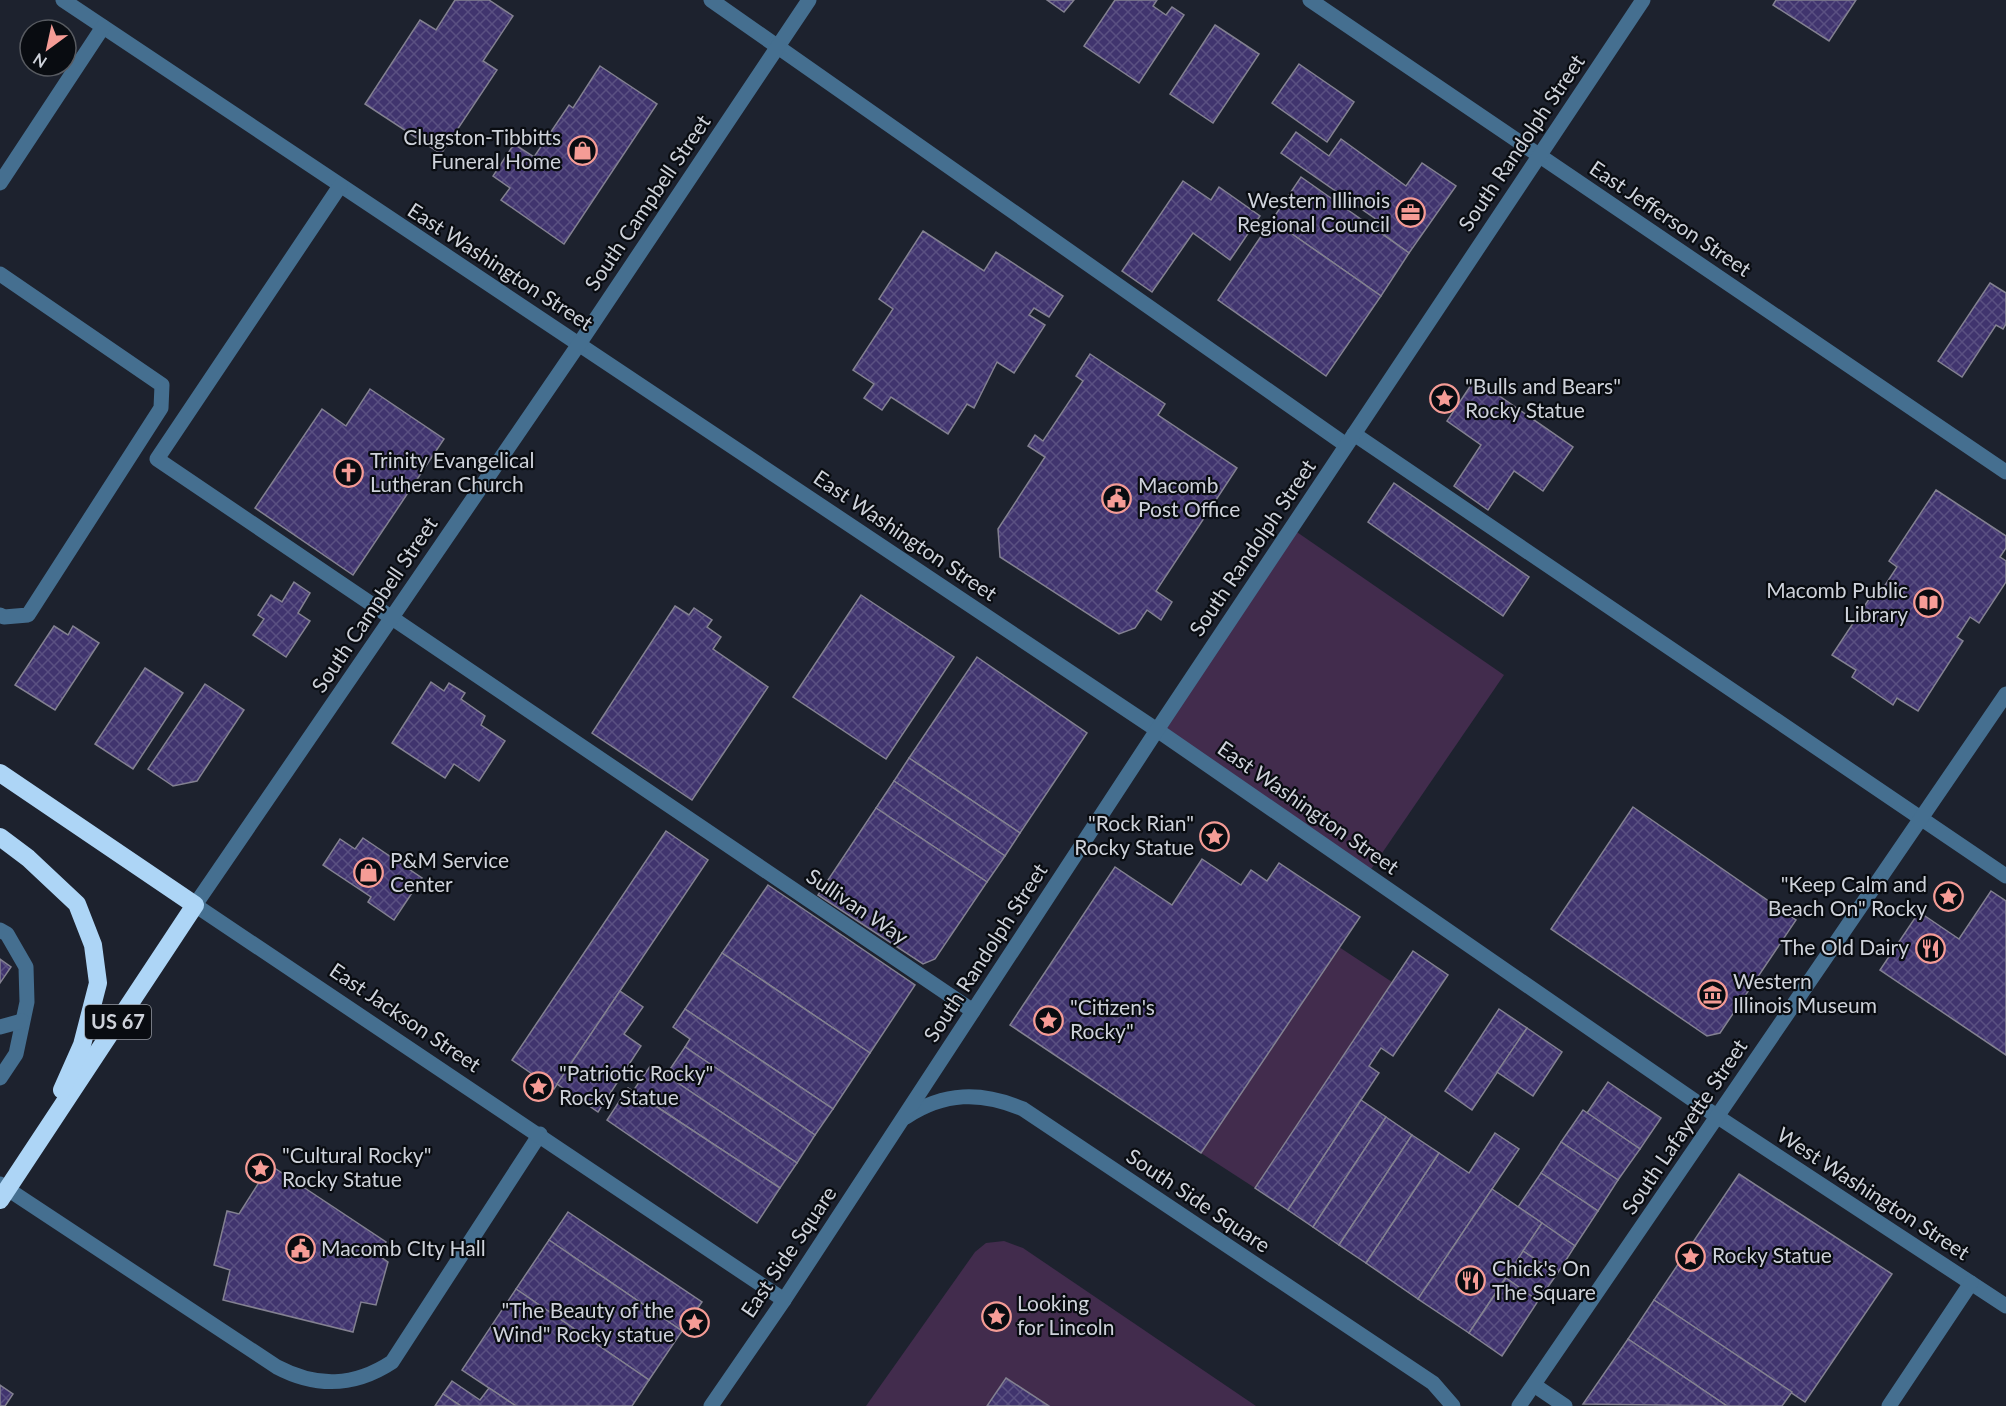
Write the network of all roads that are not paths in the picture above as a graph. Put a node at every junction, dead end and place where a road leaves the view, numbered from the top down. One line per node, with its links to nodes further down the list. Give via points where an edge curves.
1 (63, 0): 6 (street, East Washington Street)
2 (711, 0): 7 (street)
3 (809, 0): 7 (street, South Campbell Street)
4 (1311, 0): 8 (street, East Jefferson Street)
5 (1643, 0): 8 (street, South Randolph Street)
6 (103, 27): 9 (street); 10 (street, East Washington Street)
7 (779, 45): 12 (street, South Campbell Street); 13 (street)
8 (1539, 156): 13 (street, South Randolph Street); 14 (street, East Jefferson Street)
9 (0, 183)
10 (340, 186): 12 (street, East Washington Street); 16 (street, Sullivan Way, via 157,459)
11 (0, 274): 15 (street, via 162,385 161,408 28,615)
12 (579, 344): 16 (street, South Campbell Street); 18 (street, East Washington Street)
13 (1350, 440): 18 (street, South Randolph Street); 20 (street)
14 (2006, 472)
15 (0, 615)
16 (391, 618): 23 (street, South Campbell Street); 25 (street, Sullivan Way)
17 (2006, 694): 20 (street, South Lafayette Street)
18 (1157, 730): 25 (street, South Randolph Street); 29 (street, East Washington Street)
19 (0, 773): 23 (highway, East Jackson Street)
20 (1922, 817): 22 (street); 29 (street, South Lafayette Street)
21 (0, 837): 32 (highway, via 77,904 93,945 98,983 82,1045)
22 (2006, 876)
23 (195, 905): 31 (street, East Jackson Street); 32 (highway, US 67)
24 (0, 930): 26 (street, via 26,966 27,1002)
25 (973, 1011): 30 (street, South Randolph Street)
26 (22, 1021): 27 (street); 28 (street, via 16,1054)
27 (0, 1027)
28 (0, 1078)
29 (1718, 1117): 34 (street, West Washington Street); 37 (street, South Lafayette Street)
30 (901, 1120): 35 (street, East Side Square); 39 (street, South Side Square, via 923,1106 974,1095 999,1099 1023,1109 1433,1383)
31 (540, 1134): 33 (street, via 392,1362 373,1374 348,1381 298,1378); 35 (street, East Jackson Street)
32 (41, 1139): 33 (highway, US 67)
33 (2, 1191)
34 (1971, 1283): 36 (street, West Washington Street); 42 (street)
35 (784, 1300): 38 (street, East Side Square)
36 (2006, 1306)
37 (1534, 1385): 40 (street, South Lafayette Street); 41 (street)
38 (711, 1406)
39 (1452, 1406)
40 (1519, 1406)
41 (1565, 1406)
42 (1890, 1406)

